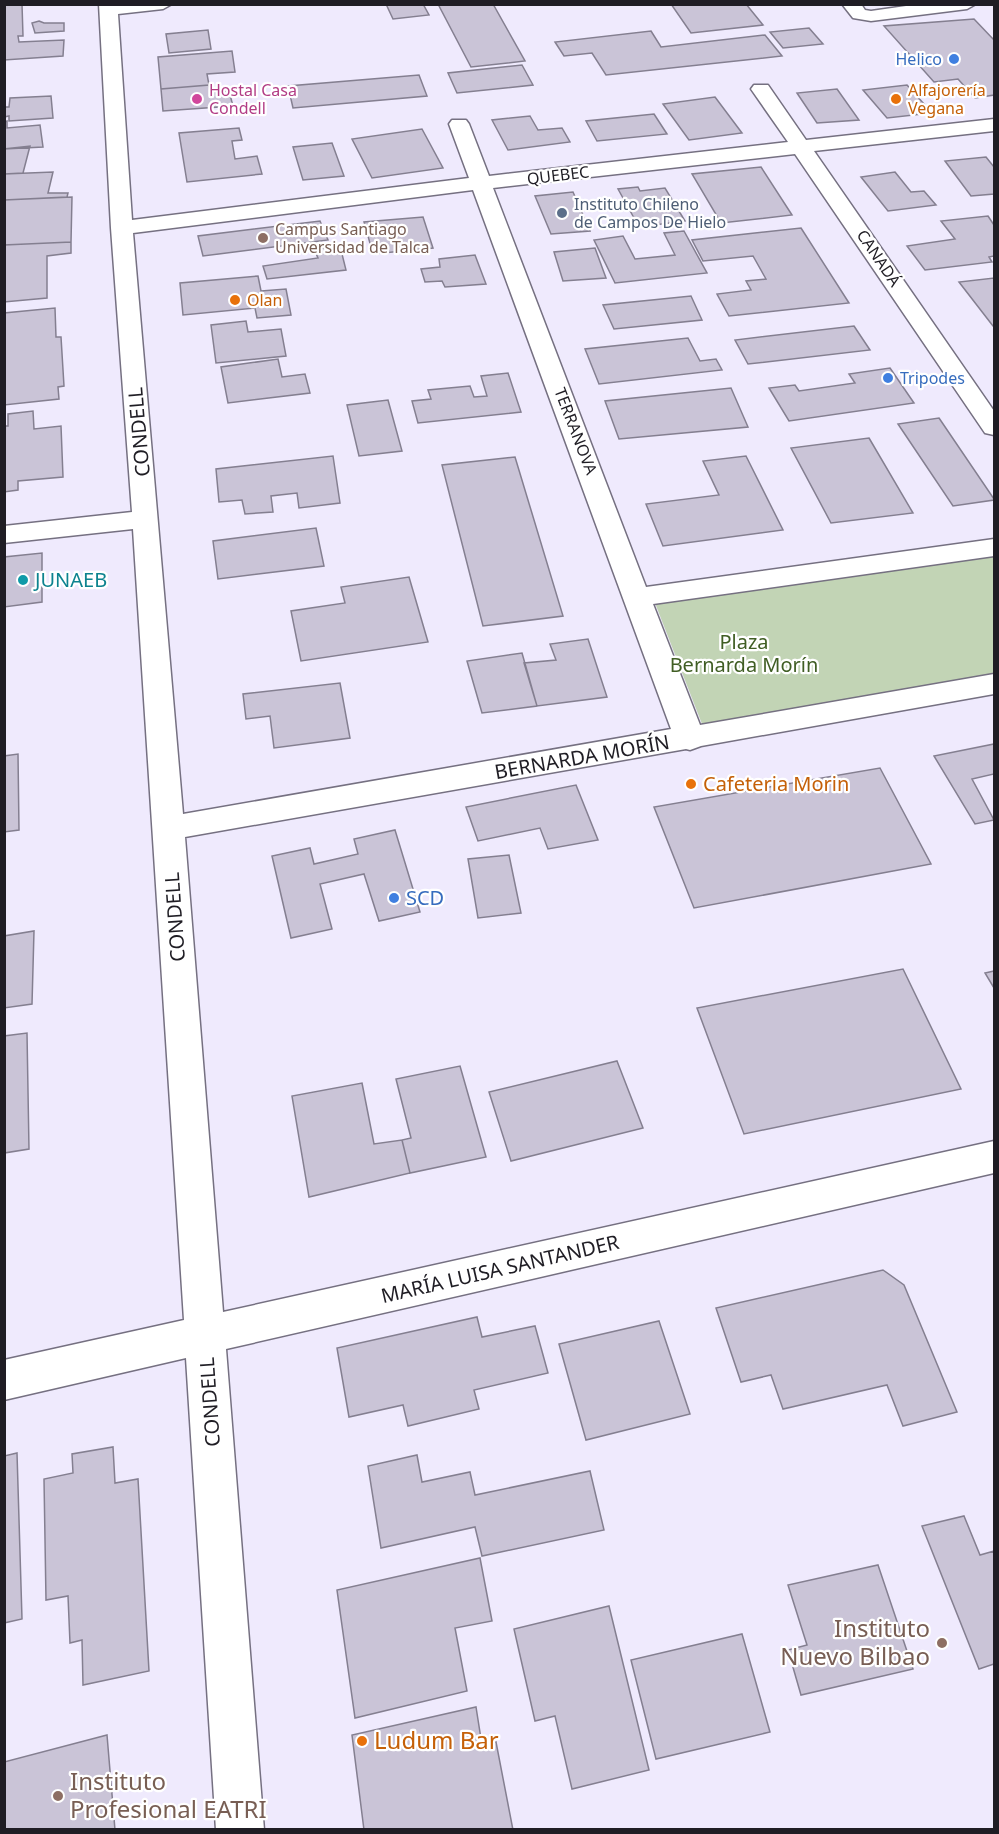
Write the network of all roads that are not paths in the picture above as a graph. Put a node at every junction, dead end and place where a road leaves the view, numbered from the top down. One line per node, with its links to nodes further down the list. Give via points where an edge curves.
1 (163, 4): 4 (street)
2 (851, 4): 3 (street, via 859,14 871,16)
3 (967, 4)
4 (108, 7): 10 (street, CONDELL)
5 (761, 89): 8 (street, CANADÁ)
6 (459, 124): 9 (street, TERRANOVA)
7 (994, 125): 8 (street, QUEBEC)
8 (803, 147): 9 (street, QUEBEC); 11 (street, CANADÁ)
9 (482, 183): 10 (street, QUEBEC); 15 (street, TERRANOVA)
10 (122, 228): 12 (street, CONDELL)
11 (994, 428)
12 (146, 519): 13 (street); 18 (street, CONDELL)
13 (4, 535)
14 (994, 547): 15 (street)
15 (638, 597): 17 (street, TERRANOVA)
16 (994, 684): 17 (street, BERNARDA MORÍN)
17 (690, 738): 18 (street, BERNARDA MORÍN)
18 (169, 828): 20 (street, CONDELL)
19 (994, 1157): 20 (street, MARÍA LUISA SANTANDER)
20 (206, 1336): 21 (street, MARÍA LUISA SANTANDER); 22 (street, CONDELL)
21 (4, 1380)
22 (240, 1830)

